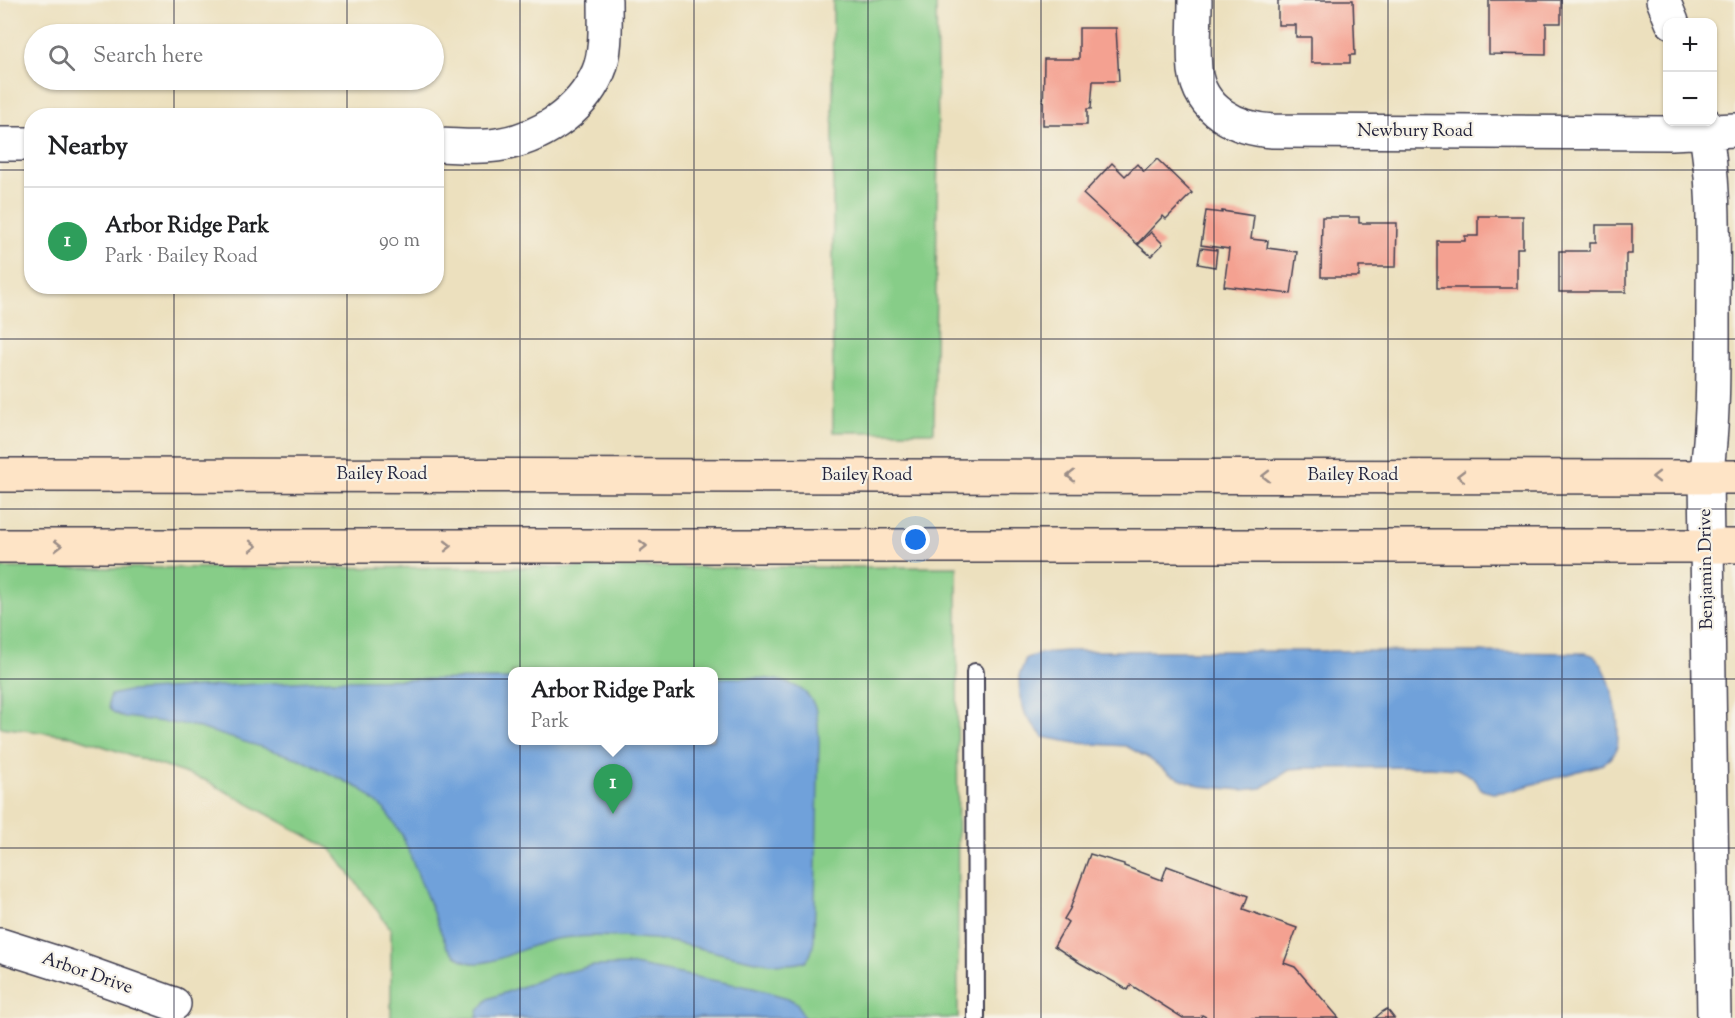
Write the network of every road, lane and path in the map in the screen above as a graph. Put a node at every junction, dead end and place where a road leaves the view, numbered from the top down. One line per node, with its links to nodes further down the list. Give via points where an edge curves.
1 (605, 0): 8 (street, via 605,37 599,72 579,102 555,124 523,140 495,145)
2 (1195, 0): 5 (street, Newbury Road, via 1195,70 1199,85 1223,115 1248,128 1671,133)
3 (1663, 0): 4 (street)
4 (1670, 18)
5 (1715, 128): 10 (street, Benjamin Drive, via 1712,434)
6 (0, 144): 7 (street)
7 (24, 144)
8 (444, 145)
9 (0, 475): 10 (main road, Bailey Road, one-way to 9)
10 (1721, 477): 12 (street, Benjamin Drive)
11 (0, 546): 12 (main road, one-way to 12)
12 (1721, 546): 17 (street, Benjamin Drive)
13 (975, 672): 16 (lane)
14 (0, 945): 15 (street, Arbor Drive)
15 (174, 1004)
16 (976, 1018)
17 (1713, 1018)

